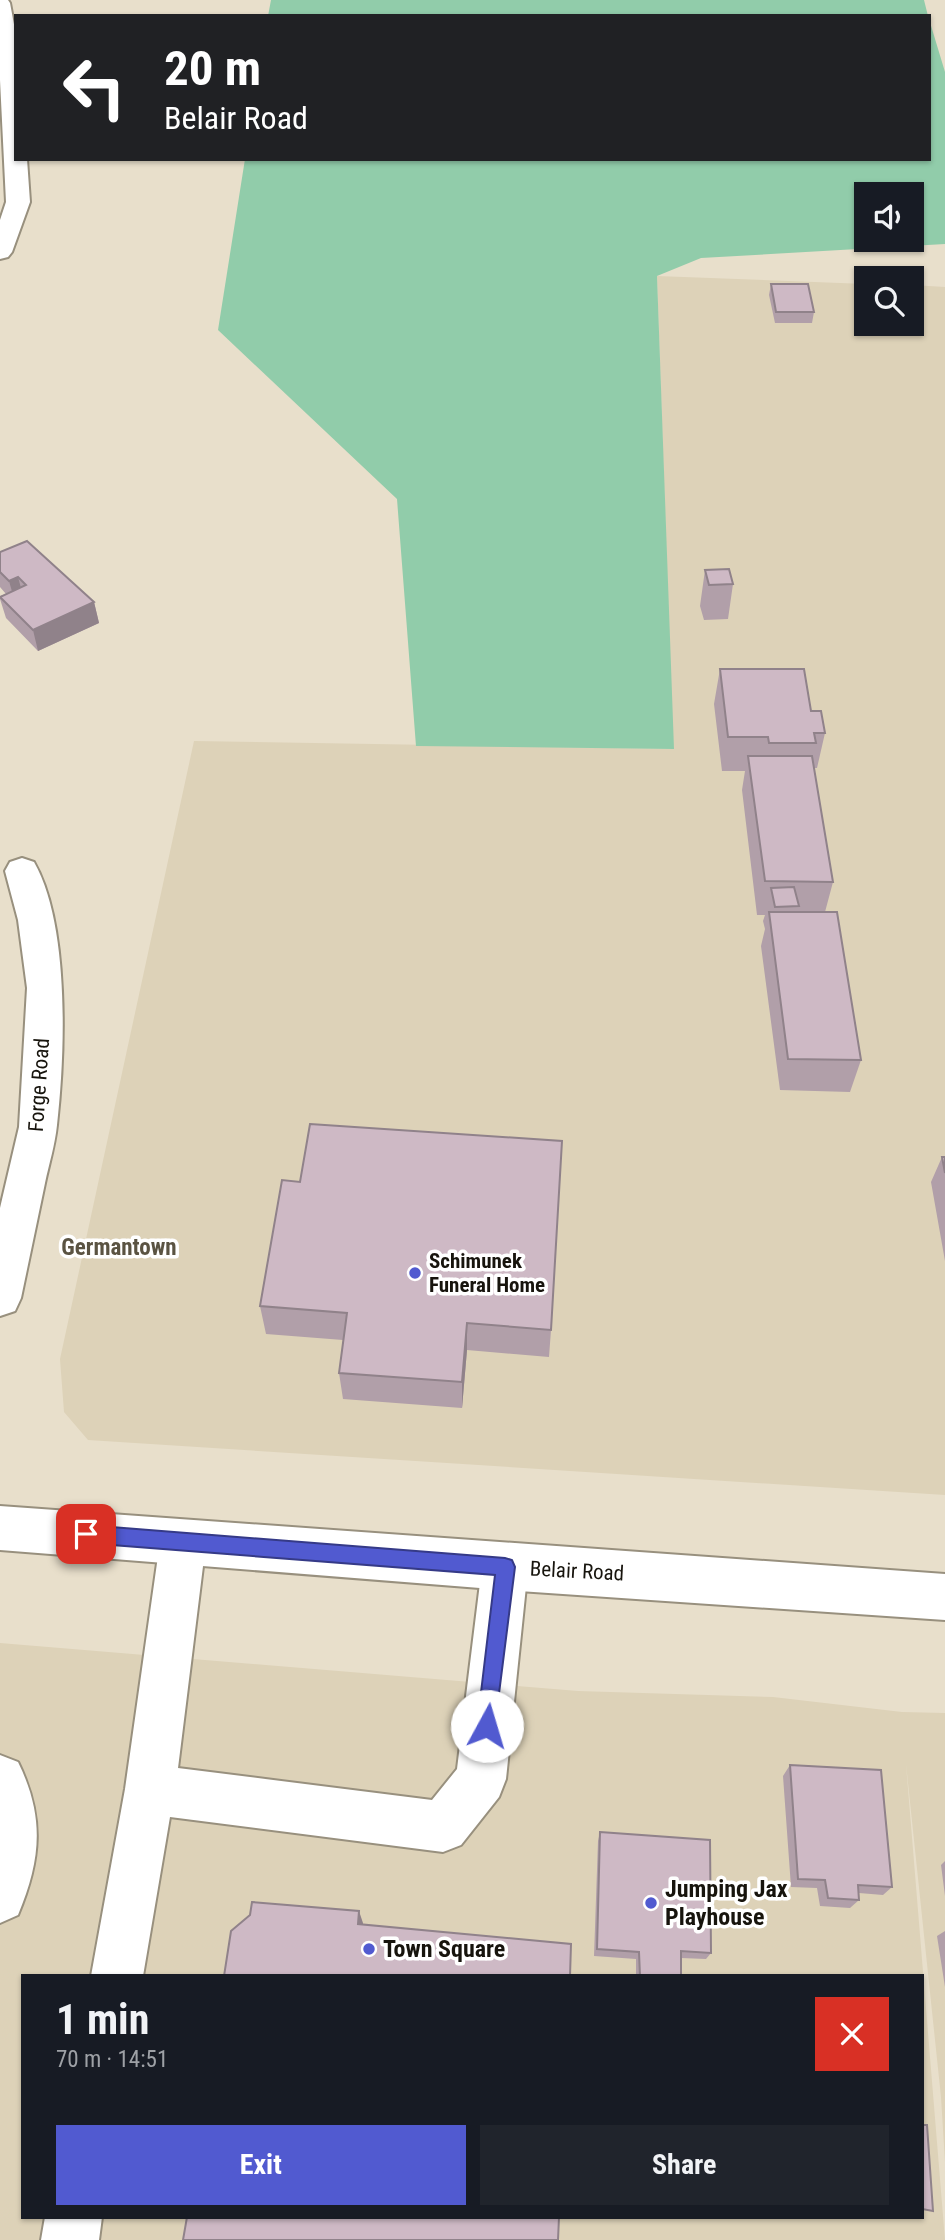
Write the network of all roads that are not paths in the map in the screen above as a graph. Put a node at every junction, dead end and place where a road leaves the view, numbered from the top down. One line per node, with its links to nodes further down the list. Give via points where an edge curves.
1 (0, 3): 2 (main road, via 9,55)
2 (6, 96): 3 (main road, via 18,202)
3 (0, 252)
4 (22, 871): 5 (main road, Forge Road, via 36,920 45,988 38,1127)
5 (4, 1255): 6 (main road, Forge Road)
6 (0, 1298)
7 (0, 1528): 8 (main road, Belair Road)
8 (183, 1542): 9 (main road, Belair Road); 12 (main road)
9 (505, 1567): 10 (main road, Belair Road); 12 (main road, via 481,1779 443,1828)
10 (945, 1597)
11 (0, 1780): 13 (main road, via 8,1793 15,1834)
12 (150, 1789): 14 (main road)
13 (0, 1897)
14 (117, 1974)
15 (74, 2219): 16 (main road)
16 (70, 2240)

